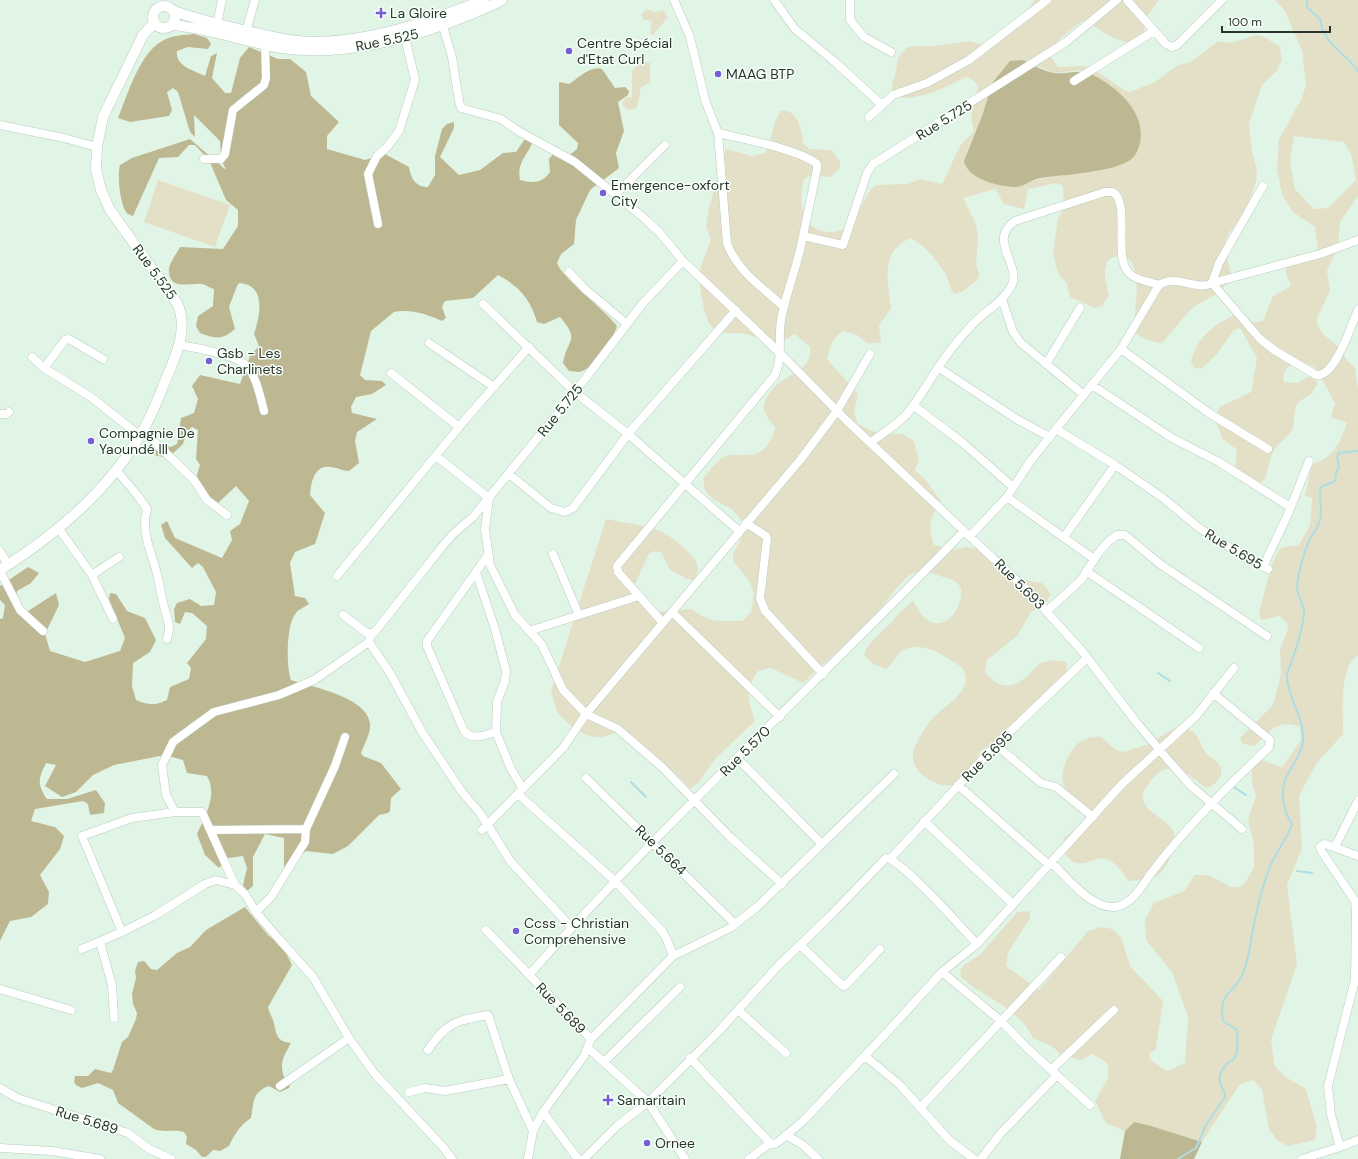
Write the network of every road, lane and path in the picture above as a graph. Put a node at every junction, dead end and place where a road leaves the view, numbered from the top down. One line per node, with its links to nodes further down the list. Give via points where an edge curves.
1 (222, 0): 16 (street)
2 (255, 0): 18 (street)
3 (484, 0): 18 (street, Rue 5.525, via 454,13 412,26 352,40 312,42)
4 (502, 0): 17 (street, Rue 5.525)
5 (674, 0): 27 (street, via 690,37 705,100)
6 (774, 0): 24 (street, via 795,29)
7 (850, 0): 22 (street, via 850,20 864,37)
8 (1047, 0): 24 (street, via 969,60 927,83 894,95)
9 (1117, 0): 34 (street, Rue 5.725, via 1066,42 873,164 867,173 843,245)
10 (1128, 0): 19 (street)
11 (1222, 0): 19 (street, via 1175,46 1166,44)
12 (154, 4): 13 (street, via 168,6); 14 (street)
13 (174, 11): 15 (street, via 175,18); 16 (street, Rue 5.525)
14 (154, 23): 15 (street, via 163,28); 29 (street, Rue 5.525, via 143,35 103,117)
15 (172, 24): 21 (street, Rue 5.525, via 196,27)
16 (217, 24): 18 (street, Rue 5.525)
17 (443, 26): 20 (street, Rue 5.525); 32 (street, via 452,57 461,108 501,119 575,162)
18 (246, 31)
19 (1154, 31): 23 (street)
20 (404, 37): 21 (street, Rue 5.525, via 331,50); 33 (street, via 415,80 399,131 377,156 368,174)
21 (265, 44): 30 (street, via 264,85 233,110 225,154 221,159)
22 (891, 52)
23 (1074, 81)
24 (881, 104): 25 (street)
25 (869, 116)
26 (0, 126): 29 (street)
27 (718, 133): 34 (street, via 786,151 817,164); 42 (street, via 728,243 731,252 741,268)
28 (665, 145): 32 (street)
29 (97, 146): 48 (street, Rue 5.525, via 96,169 105,200 122,228 178,303 181,316)
30 (204, 159)
31 (1263, 186): 38 (street, via 1219,263)
32 (616, 194): 36 (street, via 660,233)
33 (378, 224)
34 (802, 236): 42 (street, via 796,270)
35 (1358, 240): 38 (street, via 1320,254)
36 (683, 261): 44 (street); 46 (street, Rue 5.725)
37 (569, 272): 46 (street, via 586,290)
38 (1212, 283): 39 (street, via 1203,285 1169,280); 45 (street, via 1260,339 1316,375 1325,374 1337,360)
39 (1159, 285): 40 (street, via 1132,276 1126,269 1123,263 1119,198 1117,194 1109,191 1009,225 1004,236 1004,244 1013,280); 50 (street, Rue 5.570)
40 (1002, 299): 55 (street, via 1013,332); 57 (street, via 975,321 949,352)
41 (483, 304): 49 (street)
42 (784, 308): 51 (street, via 780,334)
43 (1080, 308): 55 (street)
44 (736, 310): 51 (street); 71 (street)
45 (1358, 310)
46 (627, 324): 61 (street, Rue 5.725)
47 (429, 343): 60 (street)
48 (180, 344): 65 (street, via 241,361 247,366 258,388); 70 (street, Rue 5.525)
49 (529, 346): 60 (street); 61 (street)
50 (1121, 349): 59 (street, Rue 5.570); 74 (street, via 1209,413)
51 (781, 354): 64 (street, Rue 5.693); 80 (street, via 775,375)
52 (870, 354): 64 (street)
53 (32, 357): 56 (street)
54 (103, 359): 56 (street, via 69,339 65,340)
55 (1046, 364): 62 (street)
56 (44, 368): 70 (street, via 91,397)
57 (940, 368): 63 (street); 72 (street, via 1018,420)
58 (391, 373): 68 (street)
59 (1092, 385): 62 (street, Rue 5.570); 84 (street, via 1172,438 1219,462)
60 (494, 387): 68 (street)
61 (575, 392): 71 (street); 79 (street, Rue 5.725)
62 (1084, 395): 69 (street, Rue 5.570)
63 (913, 405): 73 (street, via 906,415); 81 (street, via 958,438)
64 (837, 410): 73 (street, Rue 5.693); 87 (street)
65 (264, 411)
66 (9, 412): 67 (street)
67 (0, 414)
68 (459, 427): 75 (street)
69 (1056, 429): 72 (street, Rue 5.570); 77 (street, Rue 5.695)
70 (141, 434): 78 (street, Rue 5.525); 85 (street, via 194,480 207,500)
71 (628, 434): 79 (street, via 573,508 565,512 551,508); 80 (street)
72 (1050, 437): 81 (street, Rue 5.570, via 1029,462)
73 (871, 442): 91 (street, Rue 5.693)
74 (1268, 449)
75 (436, 456): 83 (street); 102 (street)
76 (1309, 461): 84 (street)
77 (1115, 465): 84 (street, Rue 5.695, via 1163,498 1204,531 1266,568); 92 (street)
78 (117, 471): 89 (street, Rue 5.525); 114 (street, via 147,509 144,520 148,547 169,623 170,632)
79 (509, 474): 83 (street, Rue 5.725)
80 (685, 483): 90 (street); 103 (street, via 617,566 618,572)
81 (1013, 487): 82 (street, Rue 5.570)
82 (1007, 497): 91 (street, Rue 5.570); 92 (street)
83 (489, 498): 86 (street, Rue 5.725); 88 (street)
84 (1290, 507)
85 (227, 516)
86 (473, 517): 88 (street); 112 (street, Rue 5.725, via 445,543)
87 (746, 523): 90 (street); 119 (street, via 767,539 760,598 765,611)
88 (485, 528): 95 (street)
89 (59, 529): 98 (street, Rue 5.525); 101 (street)
90 (739, 531): 105 (street)
91 (967, 534): 104 (street, Rue 5.693); 119 (street, Rue 5.570)
92 (1064, 537): 97 (street)
93 (0, 551): 98 (street)
94 (553, 554): 107 (street)
95 (488, 555): 100 (street); 110 (street, via 490,565 514,615)
96 (119, 557): 101 (street)
97 (1094, 559): 99 (street); 113 (street, via 1109,541 1117,535 1125,535 1160,564)
98 (3, 569): 111 (street, via 20,610)
99 (1086, 571): 104 (street, via 1081,580); 116 (street)
100 (476, 572): 123 (street, via 506,671 497,702); 123 (street, via 427,641 427,646 464,731 473,738)
101 (92, 575): 108 (street)
102 (337, 576)
103 (639, 596): 107 (street); 109 (street)
104 (1047, 611): 117 (street, Rue 5.693)
105 (672, 612): 109 (street); 122 (street)
106 (343, 615): 112 (street)
107 (579, 615): 110 (street)
108 (113, 619)
109 (663, 623): 121 (street)
110 (529, 630): 121 (street, via 542,645 563,690)
111 (43, 631)
112 (371, 634): 115 (street)
113 (1268, 636)
114 (167, 639)
115 (368, 642): 135 (street, via 314,680 279,695 214,712 173,742 162,765 166,795); 138 (street, via 390,673 422,732 462,792 480,813)
116 (1199, 648)
117 (1087, 658): 125 (street, Rue 5.695); 126 (street, Rue 5.693)
118 (1234, 668): 120 (street)
119 (823, 674): 122 (street, Rue 5.570)
120 (1213, 693): 126 (street, via 1196,716); 134 (street, via 1270,740 1270,743)
121 (586, 714): 131 (street, via 563,748); 132 (street, via 618,729)
122 (780, 717): 127 (street, Rue 5.570)
123 (496, 732): 131 (street)
124 (345, 737): 139 (street, via 335,766)
125 (996, 746): 130 (street, Rue 5.695); 136 (street, via 1041,783 1056,787)
126 (1159, 749): 134 (street, Rue 5.693, via 1191,786); 136 (street, via 1122,784)
127 (738, 759): 132 (street, Rue 5.570); 143 (street)
128 (894, 774): 143 (street)
129 (586, 778): 142 (street, Rue 5.664)
130 (958, 785): 137 (street, Rue 5.695); 147 (street)
131 (520, 791): 138 (street); 148 (street)
132 (695, 800): 142 (street, Rue 5.570); 149 (street, via 730,837)
133 (1358, 801): 144 (street)
134 (1211, 802): 140 (street, Rue 5.693); 147 (street, via 1138,892 1126,903 1114,907 1096,903)
135 (176, 812): 141 (street, via 202,812); 157 (street, via 132,818 82,836)
136 (1093, 817): 147 (street)
137 (924, 821): 146 (street, Rue 5.695); 152 (street)
138 (485, 828): 155 (street, via 511,862)
139 (306, 829): 141 (street); 153 (street, via 305,842 271,898)
140 (1242, 829)
141 (210, 830): 150 (street)
142 (654, 843): 148 (street, Rue 5.570); 154 (street, Rue 5.664)
143 (822, 844): 149 (street)
144 (1335, 847): 145 (street); 151 (street, via 1326,844 1320,846)
145 (1358, 856)
146 (890, 859): 159 (street, via 936,900); 160 (street, Rue 5.695, via 886,858 874,868)
147 (1050, 863): 152 (street)
148 (616, 882): 155 (street, Rue 5.570); 163 (street, via 662,930)
149 (782, 884): 154 (street)
150 (235, 885): 153 (street, via 245,894); 157 (street, via 216,880 205,884 154,916)
151 (1356, 903): 169 (street)
152 (1013, 904): 159 (street)
153 (256, 912): 176 (street, via 313,977)
154 (735, 924): 163 (street)
155 (571, 928): 166 (street, Rue 5.570)
156 (486, 930): 166 (street, Rue 5.689)
157 (122, 932): 158 (street)
158 (100, 942): 161 (street); 174 (street, via 112,985)
159 (977, 944): 165 (street)
160 (800, 945): 162 (street, via 843,986); 173 (street, Rue 5.695)
161 (82, 949)
162 (880, 949)
163 (673, 956): 177 (street)
164 (1060, 957): 175 (street)
165 (942, 972): 175 (street); 181 (street)
166 (529, 975): 177 (street, Rue 5.689)
167 (680, 986): 183 (street)
168 (0, 989): 171 (street)
169 (1352, 995): 170 (street); 197 (street, via 1328,1086 1331,1115)
170 (1358, 1004)
171 (71, 1010)
172 (1114, 1010): 184 (street)
173 (739, 1011): 180 (street); 182 (street, Rue 5.695)
174 (114, 1018)
175 (1001, 1021): 184 (street); 191 (street)
176 (349, 1038): 186 (street); 204 (street, via 374,1073)
177 (591, 1039): 178 (street, Rue 5.689)
178 (588, 1048): 183 (street); 192 (street, Rue 5.689)
179 (428, 1050): 185 (street, via 459,1020 488,1015)
180 (786, 1052)
181 (865, 1056): 191 (street, via 900,1085); 194 (street)
182 (690, 1058): 189 (street, Rue 5.695); 196 (street)
183 (604, 1062): 189 (street)
184 (1054, 1072): 190 (street); 212 (street)
185 (508, 1079): 188 (street, via 445,1091 425,1088); 193 (street)
186 (280, 1086)
187 (0, 1088): 203 (street, Rue 5.689, via 17,1098 128,1133 149,1149)
188 (409, 1092)
189 (648, 1102): 207 (street, Rue 5.695, via 618,1125); 208 (street)
190 (1090, 1105)
191 (921, 1107): 211 (street, via 948,1140)
192 (543, 1112): 193 (street, Rue 5.689); 206 (street)
193 (533, 1131): 205 (street, Rue 5.689)
194 (786, 1135): 196 (street, via 774,1144); 210 (street)
195 (1358, 1140): 197 (street)
196 (770, 1143): 209 (street)
197 (1340, 1147): 213 (street)
198 (0, 1148): 199 (street)
199 (37, 1150): 200 (street); 201 (street)
200 (89, 1157): 202 (street)
201 (35, 1159)
202 (100, 1159)
203 (172, 1159)
204 (452, 1159)
205 (528, 1159)
206 (578, 1159)
207 (584, 1159)
208 (685, 1159)
209 (749, 1159)
210 (818, 1159)
211 (974, 1159)
212 (981, 1159)
213 (1302, 1159)

